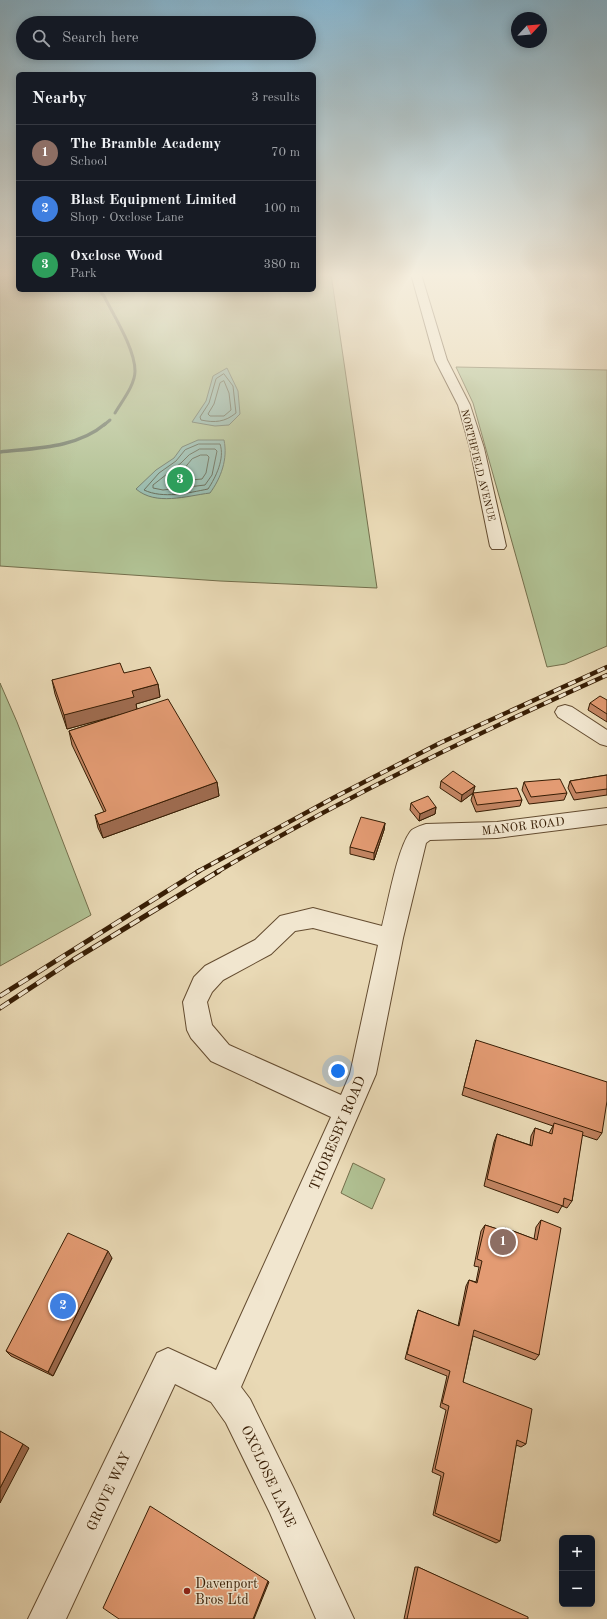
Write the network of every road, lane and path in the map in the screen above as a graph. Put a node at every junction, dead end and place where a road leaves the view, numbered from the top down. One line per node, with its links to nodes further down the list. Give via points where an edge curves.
1 (438, 350): 2 (street, NORTHFIELD AVENUE, via 464,405 477,448)
2 (498, 546)
3 (565, 712): 4 (street)
4 (607, 739)
5 (607, 816): 6 (street, MANOR ROAD, via 497,830)
6 (439, 831): 7 (street, THORESBY ROAD, via 426,832 418,837 413,846)
7 (391, 938): 8 (street, THORESBY ROAD, via 363,1074); 8 (street, via 313,918 288,923 263,947 214,973 203,985 195,1002 200,1030 220,1053)
8 (348, 1111): 9 (street, THORESBY ROAD)
9 (223, 1390): 10 (street, GROVE WAY, via 168,1364); 11 (street, OXCLOSE LANE, via 241,1418 282,1501)
10 (47, 1619)
11 (335, 1619)

